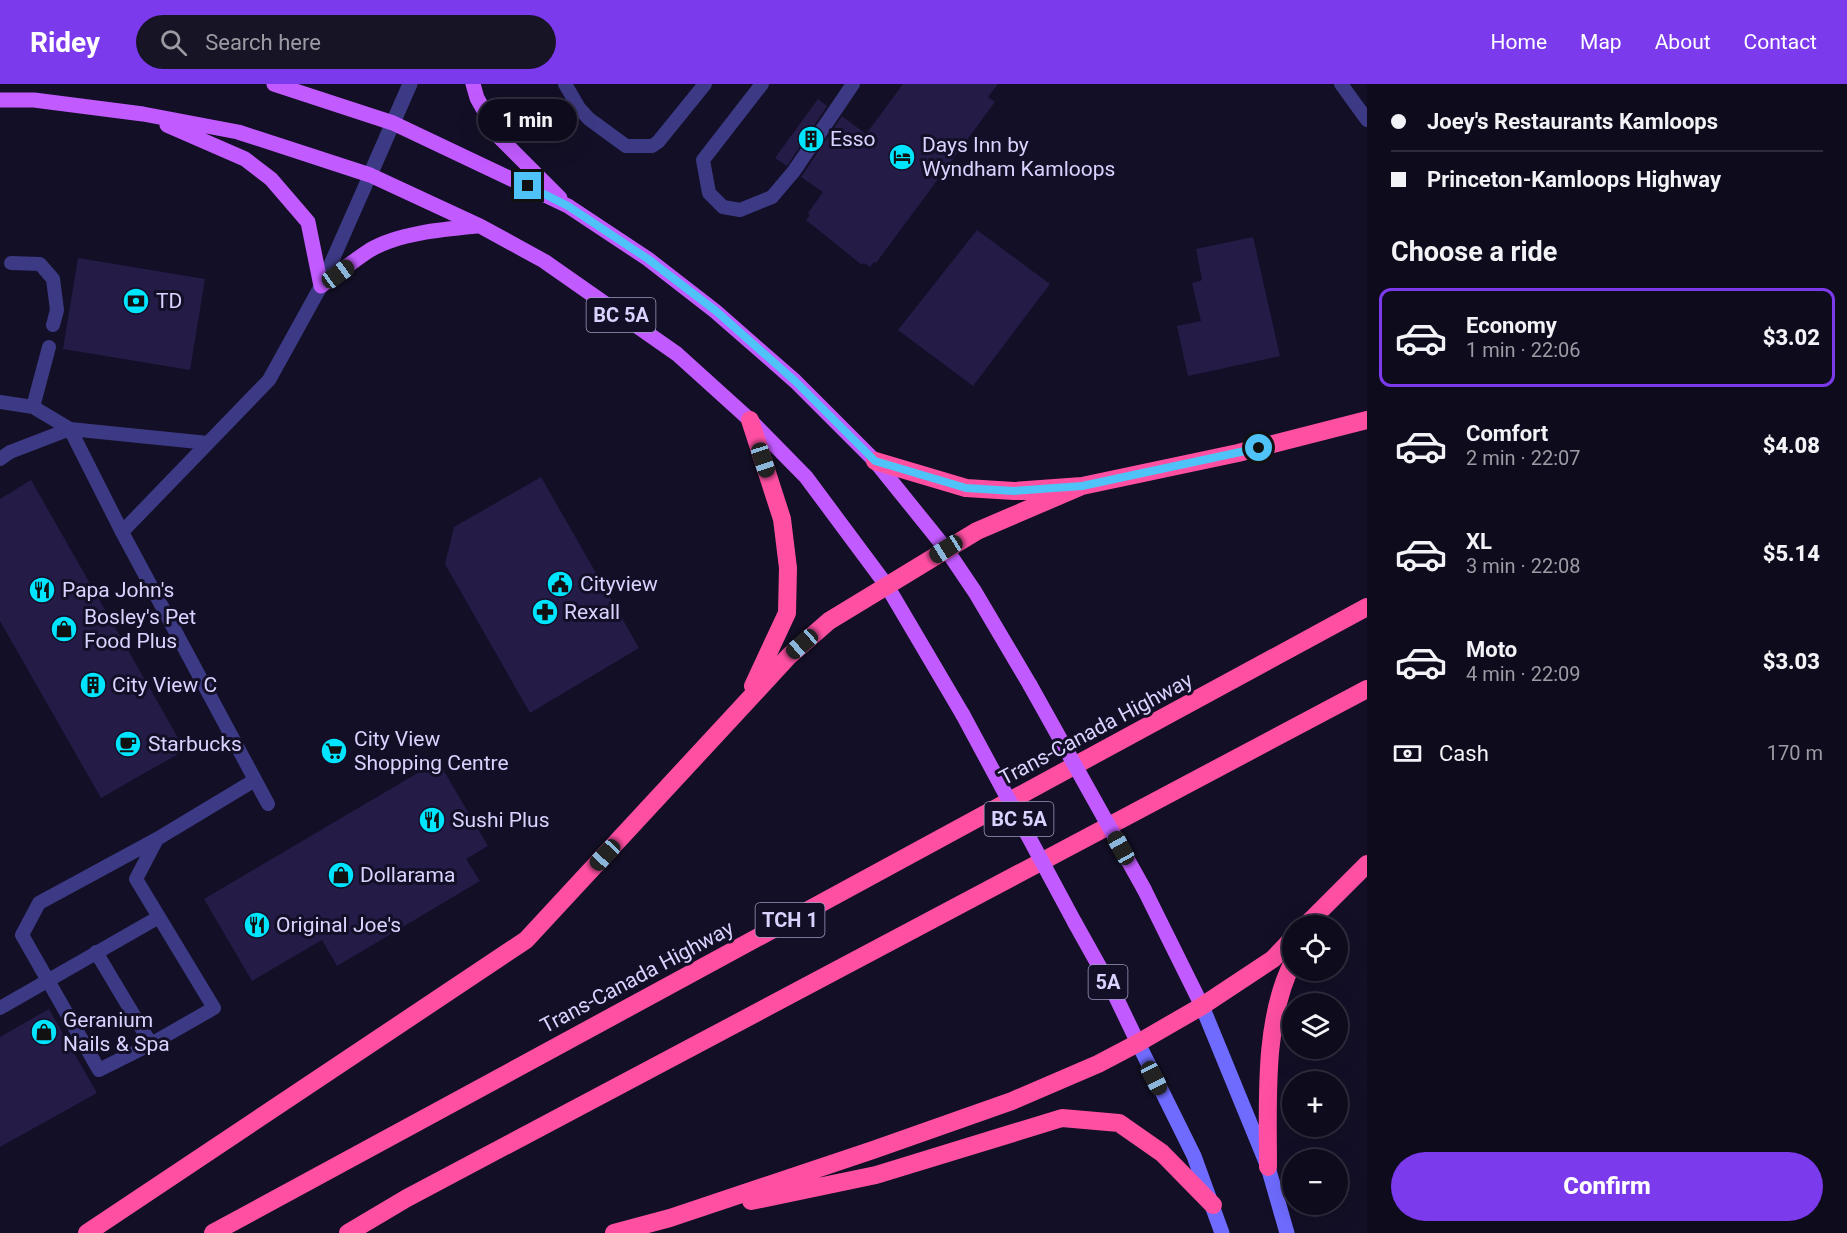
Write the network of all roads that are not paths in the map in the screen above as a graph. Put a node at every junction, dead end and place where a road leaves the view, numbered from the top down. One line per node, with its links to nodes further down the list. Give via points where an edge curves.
1 (274, 84): 12 (main road, BC 5A)
2 (410, 84): 12 (street)
3 (473, 84): 14 (main road, via 499,137)
4 (565, 84): 5 (lane, via 589,119 626,147 652,146 658,142)
5 (705, 84)
6 (762, 84): 7 (lane, via 703,160 709,193 723,207 740,210 772,197)
7 (853, 84)
8 (1341, 84): 11 (lane)
9 (0, 100): 10 (main road, BC 5A, via 34,100)
10 (143, 114): 13 (main road, BC 5A, via 238,132); 17 (main road, via 245,159 271,179 308,222)
11 (1365, 118)
12 (393, 123): 13 (street); 14 (main road, BC 5A)
13 (370, 175): 15 (main road, BC 5A); 17 (lane)
14 (568, 206): 27 (main road, BC 5A, via 648,259 716,311 795,381)
15 (480, 226): 17 (main road, via 400,238 371,249); 22 (main road, BC 5A, via 544,261 677,354)
16 (11, 263): 18 (lane, via 40,264 53,279 57,310)
17 (321, 286): 25 (lane, via 269,380)
18 (53, 325)
19 (49, 347): 21 (lane)
20 (0, 402): 21 (lane)
21 (33, 407): 24 (lane)
22 (750, 420): 31 (main road, BC 5A, via 806,477); 34 (highway, via 782,519 788,568 787,613)
23 (1367, 420): 28 (highway, via 1238,453)
24 (70, 429): 25 (lane); 26 (lane); 29 (lane)
25 (208, 443): 29 (lane)
26 (0, 459)
27 (875, 461): 28 (highway, via 966,488 1014,491); 30 (main road, BC 5A)
28 (1082, 486): 30 (highway, via 989,525)
29 (122, 532): 35 (lane)
30 (946, 549): 31 (highway); 46 (main road, BC 5A, bridge, via 1030,685 1144,889)
31 (887, 586): 34 (highway, via 829,621); 41 (main road, BC 5A, bridge, via 963,716)
32 (1367, 607): 54 (highway, Trans-Canada Highway / TCH 1)
33 (1367, 689): 55 (highway, via 407,1198)
34 (746, 701): 53 (highway, via 526,940)
35 (255, 780): 36 (lane); 37 (lane)
36 (268, 804)
37 (157, 839): 40 (lane, via 136,879); 44 (lane, via 39,903 22,935)
38 (1367, 864): 39 (highway)
39 (1319, 915)
40 (159, 917): 43 (lane); 49 (lane, via 214,1008)
41 (1075, 923): 48 (main road, 5A)
42 (1282, 950): 46 (highway)
43 (96, 952): 44 (lane); 49 (lane)
44 (47, 980): 47 (lane); 49 (lane, via 99,1070)
45 (1285, 981): 50 (highway, via 1269,1069)
46 (1202, 1006): 48 (highway); 50 (main road)
47 (0, 1008)
48 (1138, 1043): 51 (main road, via 1194,1156); 52 (highway, via 1012,1101)
49 (151, 1044)
50 (1268, 1167): 58 (main road)
51 (1212, 1205): 52 (highway, via 1162,1153 1119,1123 1062,1118 876,1176); 57 (main road)
52 (670, 1218): 56 (highway)
53 (87, 1233)
54 (213, 1233)
55 (348, 1233)
56 (614, 1233)
57 (1222, 1233)
58 (1287, 1233)

